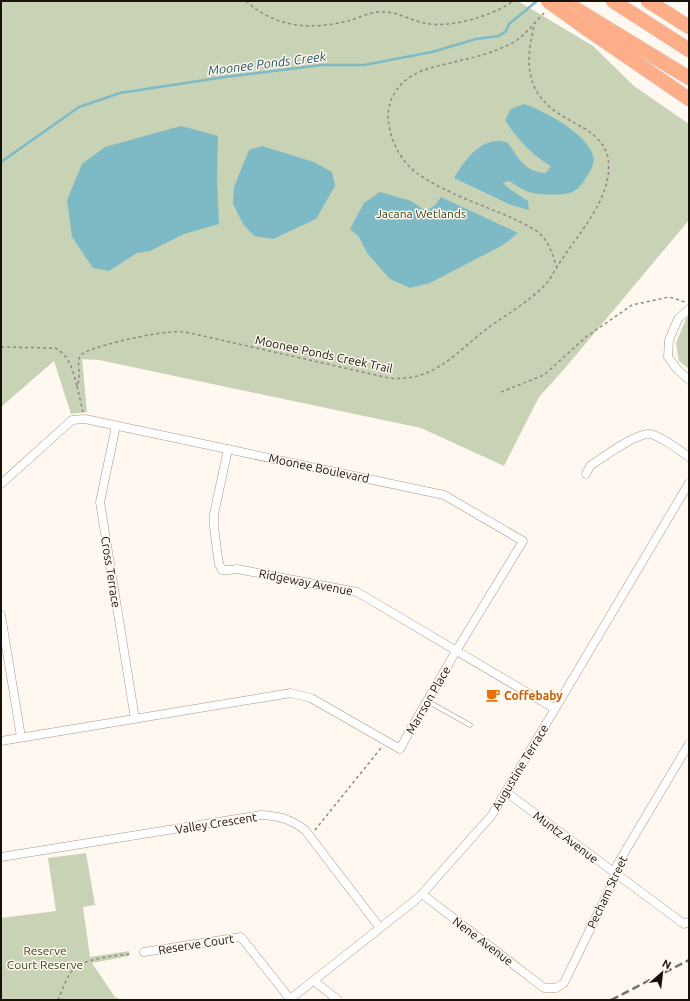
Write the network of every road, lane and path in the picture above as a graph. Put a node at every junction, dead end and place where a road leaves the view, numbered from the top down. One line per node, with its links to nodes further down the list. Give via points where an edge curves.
1 (246, 1): 2 (path, via 261,13 281,22 318,26 348,21 381,11 422,23 439,25 497,12)
2 (513, 1)
3 (548, 1): 7 (highway, bridge)
4 (563, 1): 7 (highway)
5 (613, 1): 9 (highway)
6 (648, 1): 8 (highway)
7 (591, 25): 10 (highway); 11 (highway)
8 (689, 27)
9 (689, 50)
10 (689, 78)
11 (689, 99)
12 (557, 267): 12 (path, Moonee Ponds Creek Trail, via 546,241 538,232 416,173 400,154 389,125 388,112 393,97 409,77 431,68 508,46 535,22 528,66 535,88 542,100 551,108 599,140 606,151 609,167 600,200 582,232); 17 (path, Moonee Ponds Creek Trail, via 544,286 480,334 451,360 420,376 389,378 190,332 171,332 113,343 87,351 80,356 80,380)
13 (689, 303): 18 (path, via 669,297 632,305 586,337 544,375)
14 (689, 309): 16 (street, via 678,319 669,340 668,357)
15 (1, 347): 17 (path, via 55,348 61,351 69,360)
16 (689, 380)
17 (77, 386): 19 (path)
18 (501, 392)
19 (82, 409)
20 (116, 426): 21 (street, Moonee Boulevard); 25 (street, Moonee Boulevard, via 85,419 72,420); 30 (street, Cross Terrace, via 100,502)
21 (228, 449): 27 (street, Ridgeway Avenue, via 214,514 217,551 222,570 237,569 357,592); 27 (street, Moonee Boulevard, via 444,495 523,541)
22 (689, 456): 23 (street, via 650,434 638,436 590,466)
23 (586, 474)
24 (689, 482): 29 (street, Augustine Terrace)
25 (1, 484)
26 (1, 615): 32 (street)
27 (456, 651): 28 (street, Marrson Place); 29 (street, Ridgeway Avenue)
28 (427, 700): 30 (street, Marrson Place, via 400,749 311,698 291,693); 31 (lane)
29 (555, 709): 36 (street, Augustine Terrace)
30 (135, 719): 32 (street)
31 (470, 725)
32 (21, 737): 33 (street)
33 (1, 741)
34 (689, 744): 39 (street, Pecham Street, via 617,865)
35 (381, 748): 37 (path)
36 (506, 792): 39 (street, Muntz Avenue); 40 (street, Augustine Terrace, via 492,815)
37 (315, 830)
38 (1, 858): 42 (street, Valley Crescent, via 261,815 276,816 293,821 304,830)
39 (615, 874): 41 (street, Muntz Avenue); 46 (street, Pecham Street, via 564,982 556,988)
40 (422, 894): 42 (street, Augustine Terrace); 46 (street, Nene Avenue)
41 (686, 923)
42 (380, 928): 45 (street, Augustine Terrace)
43 (144, 952): 47 (street, Reserve Court, via 241,937)
44 (131, 954): 48 (path, via 84,961 75,967)
45 (314, 981): 47 (street, Augustine Terrace); 49 (street)
46 (544, 988)
47 (290, 999)
48 (58, 1000)
49 (338, 1000)

